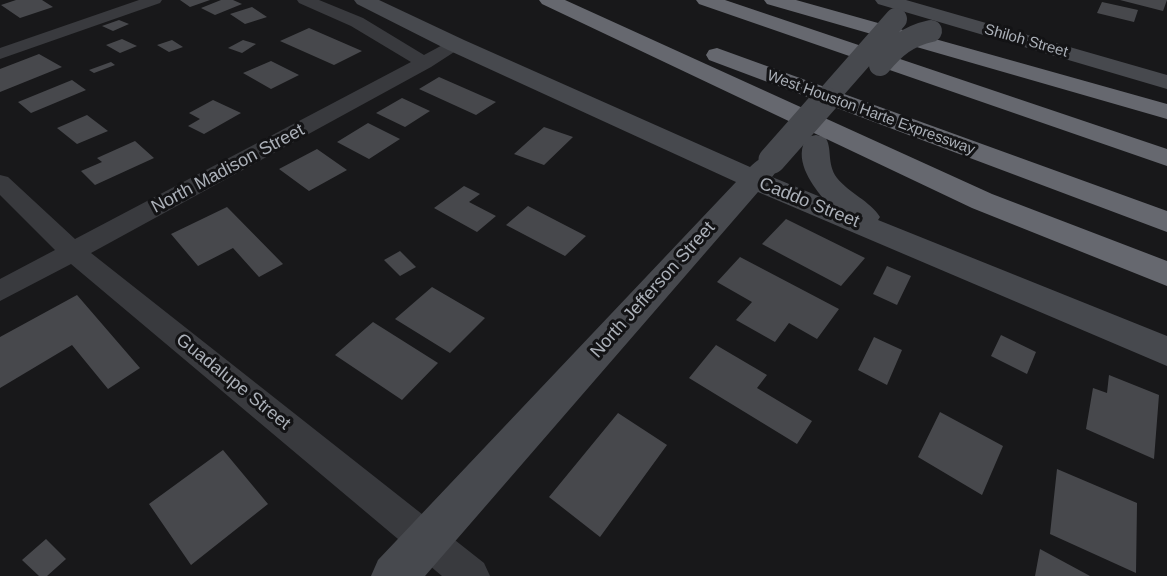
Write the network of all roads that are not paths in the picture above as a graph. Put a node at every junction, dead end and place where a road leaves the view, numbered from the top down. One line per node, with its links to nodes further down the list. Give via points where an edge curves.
1 (154, 0): 11 (street)
2 (305, 0): 12 (street, via 357,22)
3 (364, 0): 10 (main road, Caddo Street)
4 (549, 0): 21 (highway, via 982,201)
5 (575, 0): 18 (highway, West Houston Harte Expressway)
6 (706, 0): 15 (highway)
7 (774, 0): 14 (highway)
8 (898, 6): 9 (main road, Shiloh Street); 16 (main road, North Jefferson Street, bridge)
9 (1001, 34): 13 (main road, Shiloh Street); 19 (main road, bridge, via 931,31 915,33 899,42 816,143 815,157 824,179 852,210)
10 (456, 45): 12 (street, North Madison Street); 16 (main road, Caddo Street)
11 (0, 54)
12 (425, 63): 20 (street, North Madison Street)
13 (1167, 82)
14 (1167, 112)
15 (1167, 158)
16 (763, 170): 19 (main road, Caddo Street); 24 (main road, North Jefferson Street)
17 (0, 182): 20 (street, Guadalupe Street)
18 (1167, 222)
19 (906, 243): 23 (main road, Caddo Street)
20 (73, 252): 22 (street, North Madison Street); 24 (street, Guadalupe Street)
21 (1167, 274)
22 (0, 291)
23 (1167, 351)
24 (426, 539): 25 (main road, North Jefferson Street); 26 (street, Guadalupe Street)
25 (394, 576)
26 (471, 576)

